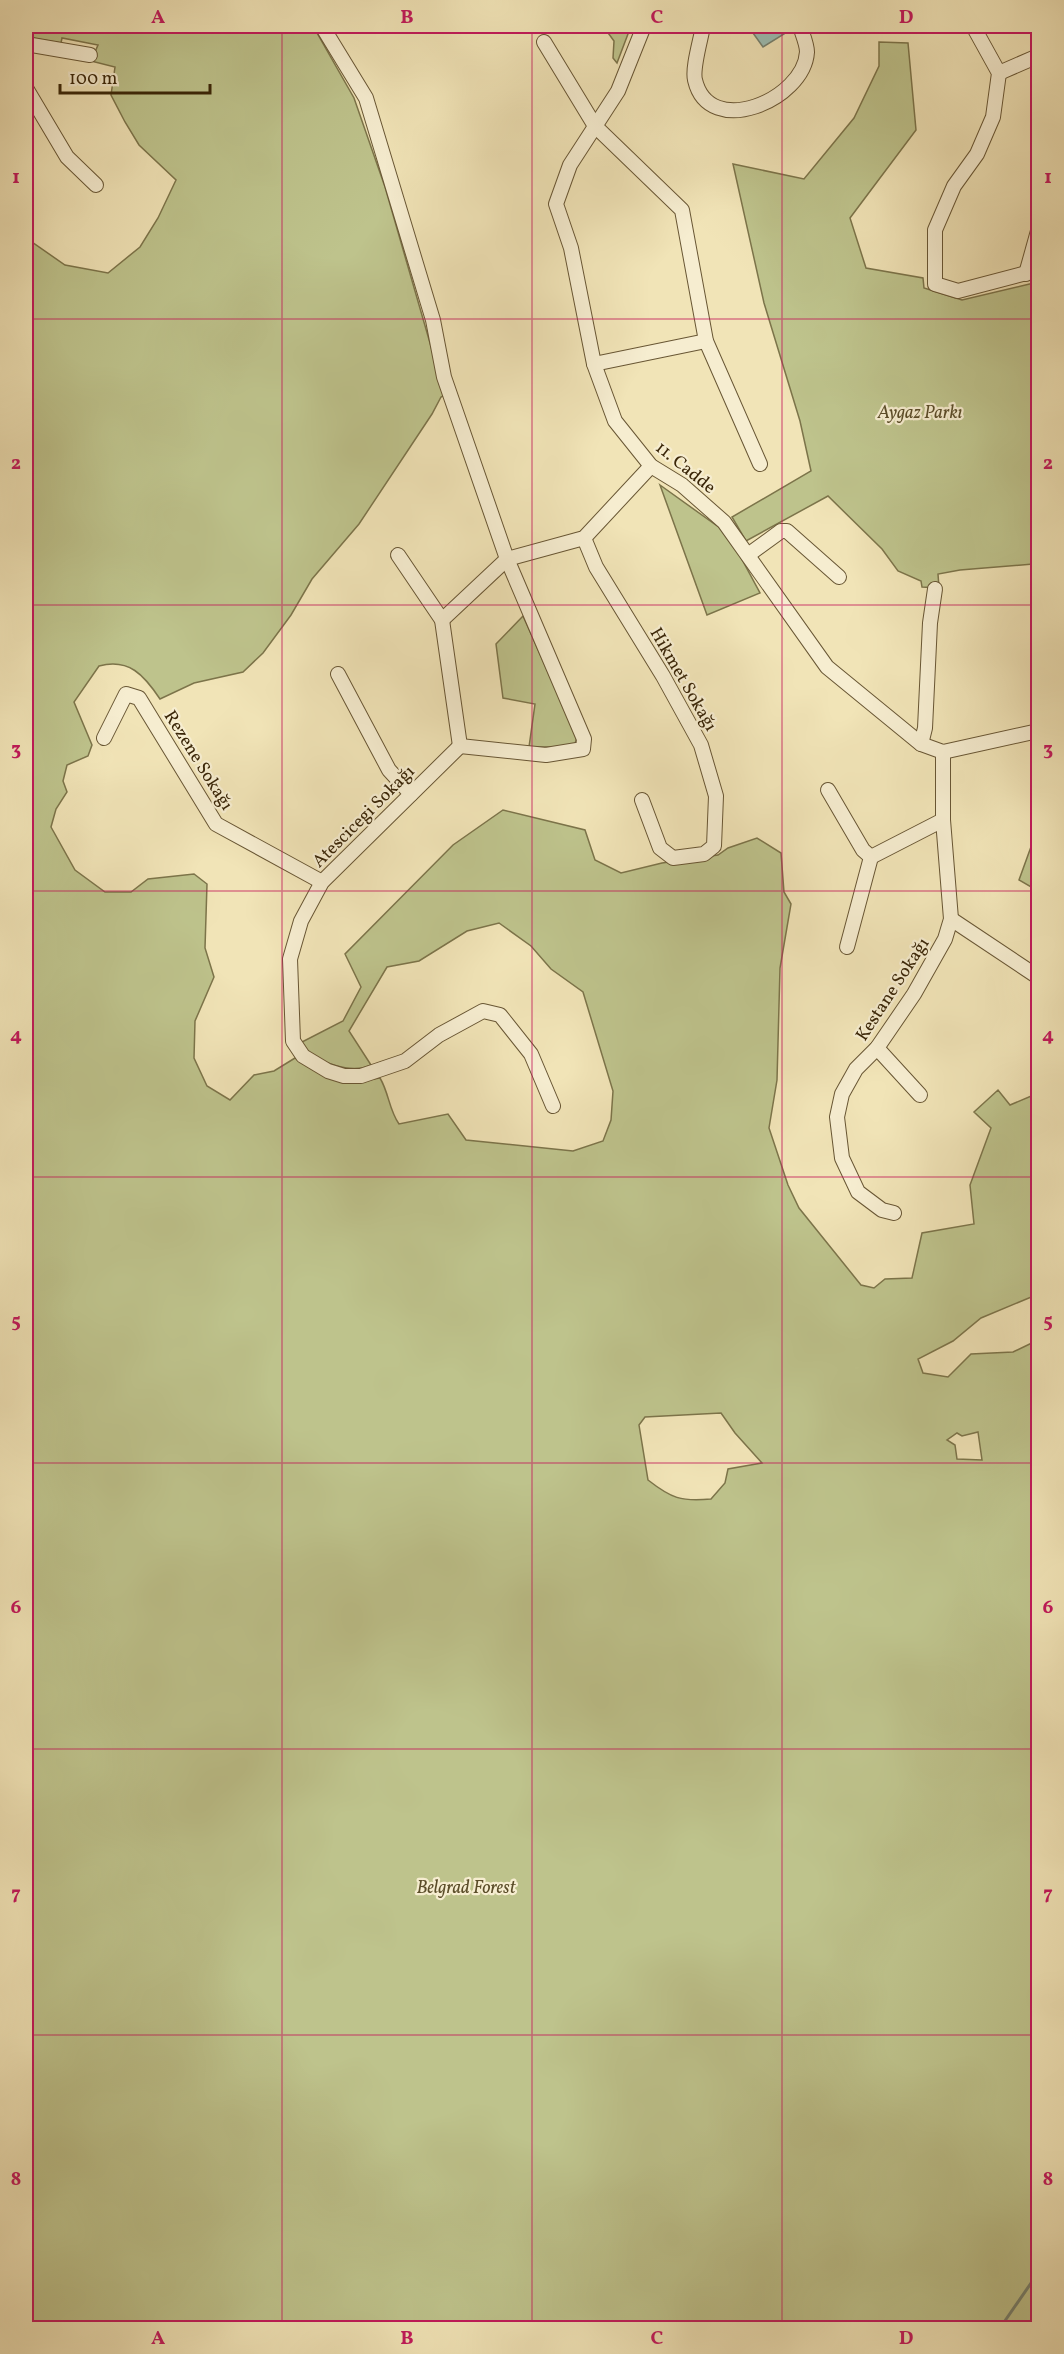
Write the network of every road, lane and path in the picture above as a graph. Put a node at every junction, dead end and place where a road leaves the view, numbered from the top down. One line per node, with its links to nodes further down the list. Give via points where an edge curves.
1 (322, 26): 23 (street, via 366,98 433,320 444,377)
2 (644, 26): 12 (street, 11. Cadde, via 618,91)
3 (703, 26): 4 (street, via 694,78 701,96 717,109 748,110 777,97 799,75 807,52)
4 (800, 26)
5 (973, 26): 10 (street)
6 (544, 42): 12 (street)
7 (26, 44): 8 (street)
8 (90, 55)
9 (1038, 56): 10 (street)
10 (999, 73): 15 (street, via 993,117 976,154 954,186 935,230 935,284 958,291)
11 (26, 88): 13 (street, via 67,157)
12 (595, 126): 16 (street, via 682,210); 17 (street, 11. Cadde, via 570,165 556,204 571,248)
13 (96, 185)
14 (1038, 231): 15 (street)
15 (1032, 272)
16 (706, 341): 17 (street); 18 (street)
17 (594, 364): 19 (street, 11. Cadde, via 615,421)
18 (760, 464)
19 (651, 466): 20 (street); 22 (street, 11. Cadde, via 682,485 724,522)
20 (584, 538): 23 (street); 35 (street, Hikmet Sokağı, via 596,567 701,745 716,796 714,846 704,854 673,858 660,848)
21 (398, 555): 26 (street)
22 (748, 555): 24 (street, via 781,531 787,531); 30 (street, 11. Cadde, via 826,667)
23 (507, 559): 26 (street); 31 (street, via 584,739 583,749 546,755)
24 (839, 577)
25 (935, 589): 30 (street)
26 (442, 620): 31 (street)
27 (338, 674): 34 (street, via 389,770)
28 (1038, 730): 32 (street)
29 (104, 738): 38 (street, Rezene Sokağı, via 126,693 139,698 216,824)
30 (921, 744): 32 (street, 11. Cadde)
31 (460, 746): 34 (street, Atescicegi Sokağı)
32 (943, 752): 36 (street, Kestane Sokağı)
33 (828, 790): 37 (street)
34 (411, 794): 38 (street, Atescicegi Sokağı)
35 (642, 800)
36 (943, 820): 37 (street); 39 (street, Kestane Sokağı)
37 (871, 857): 40 (street)
38 (322, 882): 44 (street, Atescicegi Sokağı, via 300,921 290,959 293,1041 303,1056 328,1071 361,1076 405,1061 439,1035 483,1011 500,1015 531,1054)
39 (951, 920): 41 (street); 42 (street, Kestane Sokağı, via 945,939 919,985)
40 (847, 946)
41 (1035, 975)
42 (877, 1048): 43 (street); 45 (street, Kestane Sokağı, via 856,1069 842,1094 838,1140 858,1192 882,1210)
43 (920, 1095)
44 (553, 1106)
45 (894, 1213)

